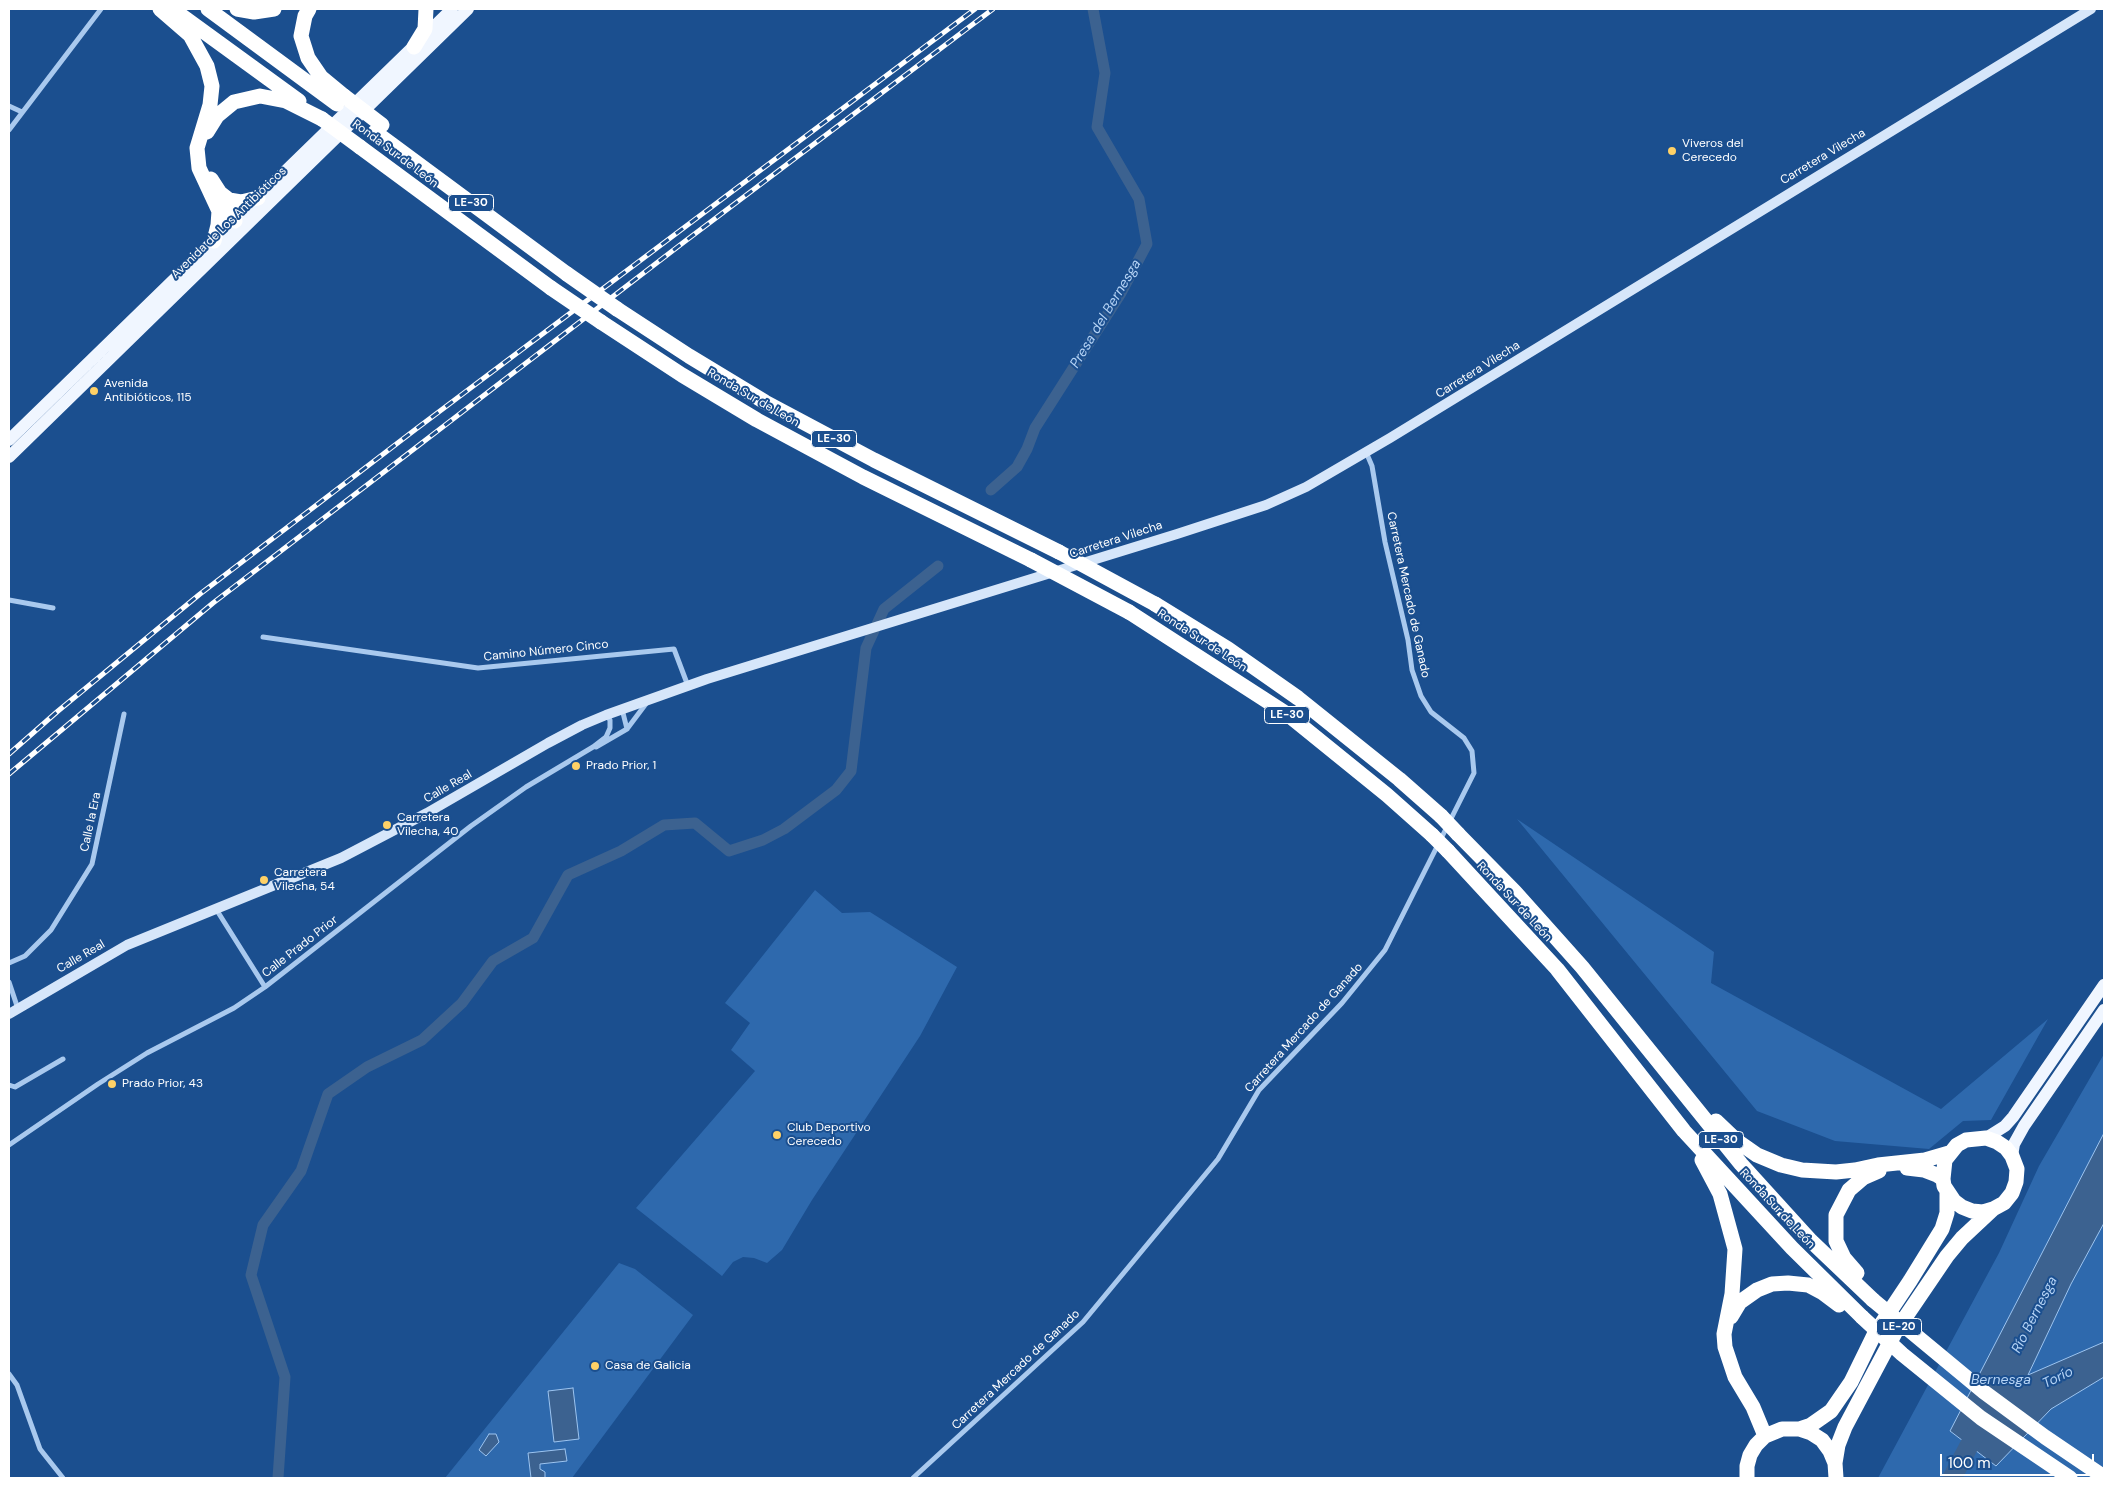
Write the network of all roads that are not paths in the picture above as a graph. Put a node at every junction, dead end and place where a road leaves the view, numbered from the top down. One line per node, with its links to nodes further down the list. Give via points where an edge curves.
1 (101, 9): 16 (street)
2 (160, 9): 21 (highway, via 190,35 207,66 212,86 198,148 199,168)
3 (172, 9): 17 (highway, Ronda Sur de León / LE-30)
4 (208, 9): 14 (highway, Ronda Sur de León / LE-30)
5 (237, 9): 6 (highway, via 254,12)
6 (274, 9)
7 (309, 9): 14 (highway, via 301,36 308,58)
8 (426, 9): 12 (highway, via 425,28)
9 (453, 9): 12 (main road, Avenida de Los Antibióticos); 13 (main road, via 453,15 406,62)
10 (468, 9): 13 (main road, Avenida de Los Antibióticos)
11 (2091, 9): 28 (street, Carretera Vilecha)
12 (414, 47): 20 (main road, Avenida de Los Antibióticos)
13 (387, 88): 18 (main road, Avenida de Los Antibióticos)
14 (341, 100): 43 (highway, Ronda Sur de León / LE-30, bridge, via 378,128 391,144 567,274 690,356 765,402 1155,604 1228,649 1298,698 1441,816)
15 (9, 106): 16 (street)
16 (22, 112): 19 (street)
17 (322, 118): 21 (highway, via 286,101 260,96 234,102 217,116 207,132 204,156 211,180); 52 (highway, Ronda Sur de León / LE-30, bridge, via 551,288 682,375 863,477 1129,612 1287,714 1432,835 1557,969)
18 (351, 123): 22 (main road, via 324,143 249,214); 24 (main road, Avenida de Los Antibióticos)
19 (9, 130)
20 (258, 198): 21 (highway); 22 (main road, Avenida de Los Antibióticos)
21 (224, 205): 22 (highway, via 234,209); 23 (highway)
22 (235, 221): 23 (main road, Avenida de Los Antibióticos); 24 (main road, via 226,237 143,319)
23 (214, 242): 25 (main road, Avenida de Los Antibióticos)
24 (128, 341): 29 (main road, Avenida de Los Antibióticos)
25 (63, 388): 26 (main road, Avenida de Los Antibióticos); 27 (main road, via 50,409)
26 (9, 440)
27 (9, 449)
28 (1366, 452): 33 (street, Carretera Vilecha, via 1306,487 1266,504); 70 (street, Carretera Mercado de Ganado, via 1412,670 1421,696 1431,712 1464,738 1472,751 1474,773 1385,950 1342,1003 1259,1090 1218,1159 1083,1322)
29 (9, 458)
30 (9, 600): 31 (street)
31 (53, 608)
32 (263, 636): 34 (street, Camino Número Cinco, via 478,668 674,649)
33 (828, 642): 34 (street, Calle Real)
34 (688, 686): 35 (street, Calle Real)
35 (649, 700): 36 (street, Calle Real); 39 (street, Calle Prado Prior)
36 (622, 709): 38 (street, Calle Real); 39 (street)
37 (124, 714): 42 (street, Calle la Era, via 92,864 52,930 25,956)
38 (606, 715): 40 (street, Calle Prado Prior, via 610,728 606,737); 41 (street, Calle Real, via 548,743 341,858)
39 (627, 729): 40 (street, Calle Prado Prior)
40 (593, 748): 46 (street, Calle Prado Prior, via 526,787 471,826)
41 (216, 908): 46 (street); 47 (street, Calle Real, via 127,945)
42 (9, 963)
43 (1582, 967): 55 (highway, via 1622,1005 1715,1121 1757,1155 1802,1170 1836,1172 1925,1160); 59 (highway, Ronda Sur de León / LE-30, via 1741,1164 1811,1241)
44 (9, 982): 47 (street)
45 (2104, 985): 53 (main road, via 2013,1117)
46 (265, 987): 54 (street, Calle Prado Prior, via 234,1008 139,1058)
47 (18, 1008): 49 (street, Calle Real)
48 (2104, 1010): 56 (main road, via 2024,1126 2014,1144)
49 (9, 1014)
50 (63, 1059): 51 (street, via 15,1088)
51 (9, 1084)
52 (1684, 1131): 60 (highway, Ronda Sur de León / LE-30, via 1792,1248); 61 (highway, via 1720,1194 1735,1249 1732,1294)
53 (1986, 1138): 55 (highway, via 1966,1140); 56 (highway, via 1997,1142)
54 (9, 1145)
55 (1950, 1153): 57 (highway, via 1945,1160)
56 (2012, 1156): 58 (highway, via 2017,1169 2012,1194)
57 (1945, 1186): 58 (highway, via 1954,1201 1972,1211); 59 (highway, via 1937,1175 1917,1168 1885,1170 1863,1178 1843,1198 1836,1215 1836,1241 1844,1258); 65 (highway, LE-20, via 1947,1213 1942,1229 1874,1335 1847,1389 1831,1411)
58 (1993, 1209): 67 (highway, LE-20, via 1947,1256 1896,1331 1845,1427)
59 (1875, 1297): 68 (highway, Ronda Sur de León / LE-30, bridge, via 1984,1392)
60 (1862, 1317): 61 (highway, via 1808,1285 1788,1282 1772,1284 1740,1302); 73 (highway, Ronda Sur de León / LE-30, bridge, via 1981,1418)
61 (1725, 1327): 63 (highway, via 1728,1360)
62 (9, 1374): 69 (street, via 17,1385 40,1449)
63 (1753, 1407): 64 (highway, via 1772,1425); 66 (highway)
64 (1782, 1429): 65 (highway); 66 (highway)
65 (1799, 1429): 67 (highway, via 1822,1440)
66 (1765, 1436): 71 (highway, via 1750,1455)
67 (1835, 1463): 72 (highway)
68 (2104, 1477)
69 (64, 1478)
70 (913, 1478)
71 (1747, 1478)
72 (1836, 1478)
73 (2070, 1478)

